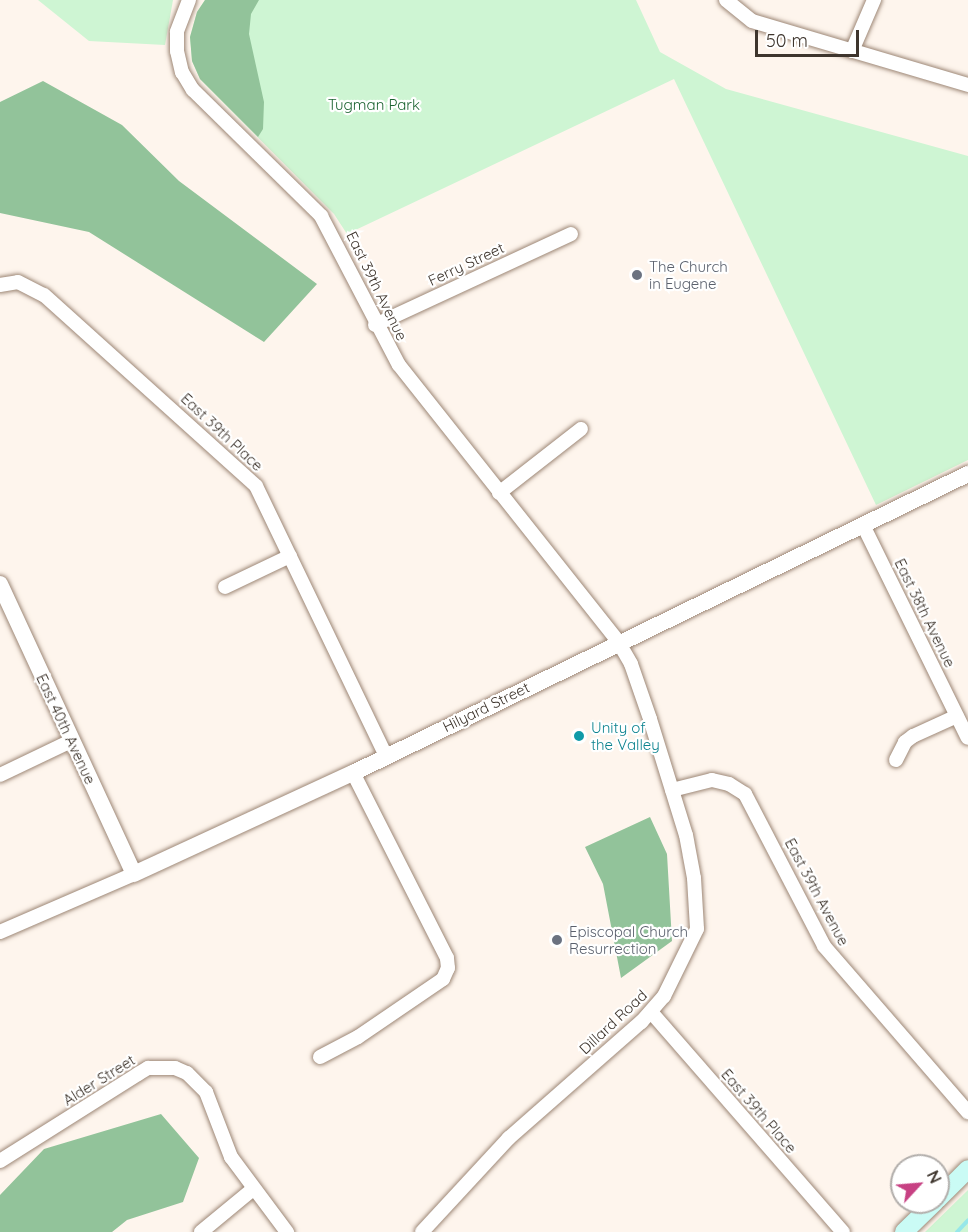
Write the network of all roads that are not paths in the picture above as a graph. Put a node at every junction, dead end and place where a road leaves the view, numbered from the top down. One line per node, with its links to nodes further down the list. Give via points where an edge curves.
1 (189, 0): 8 (street, East 39th Avenue, via 177,32 182,72 217,117 321,216)
2 (726, 0): 4 (street, via 752,21)
3 (874, 0): 4 (street)
4 (852, 51): 5 (street)
5 (968, 85)
6 (571, 234): 8 (street, Ferry Street)
7 (0, 285): 13 (street, East 39th Place, via 18,282 44,295 245,473 266,504)
8 (375, 325): 11 (street, East 39th Avenue, via 426,403)
9 (581, 429): 11 (street)
10 (968, 474): 12 (street, Hilyard Street)
11 (499, 494): 16 (street, East 39th Avenue)
12 (863, 525): 16 (street, Hilyard Street); 17 (street, East 38th Avenue)
13 (290, 556): 15 (street); 20 (street, East 39th Place)
14 (0, 584): 19 (street, East 40th Avenue)
15 (225, 587)
16 (619, 643): 20 (street, Hilyard Street); 24 (street, Dillard Road, via 638,684)
17 (957, 716): 18 (street, East 38th Avenue); 21 (street, via 913,736 905,742)
18 (968, 738)
19 (71, 741): 23 (street); 25 (street, East 40th Avenue)
20 (386, 756): 22 (street, Hilyard Street)
21 (896, 760)
22 (353, 772): 25 (street, Hilyard Street); 28 (street, via 448,963 443,979 358,1037)
23 (0, 775)
24 (672, 790): 27 (street, Dillard Road, via 694,878 697,929 679,970); 29 (street, East 39th Avenue, via 712,780 745,794 824,946)
25 (134, 874): 26 (street, Hilyard Street)
26 (0, 932)
27 (651, 1012): 37 (street, Dillard Road, via 509,1138); 38 (street, East 39th Place)
28 (320, 1057)
29 (968, 1112)
30 (0, 1161): 33 (street, Alder Street, via 148,1068 175,1068 187,1073 212,1101 225,1146)
31 (968, 1169): 32 (main road)
32 (950, 1187)
33 (253, 1189): 35 (street); 36 (street)
34 (923, 1214): 39 (main road)
35 (201, 1232)
36 (287, 1232)
37 (422, 1232)
38 (843, 1232)
39 (904, 1232)

